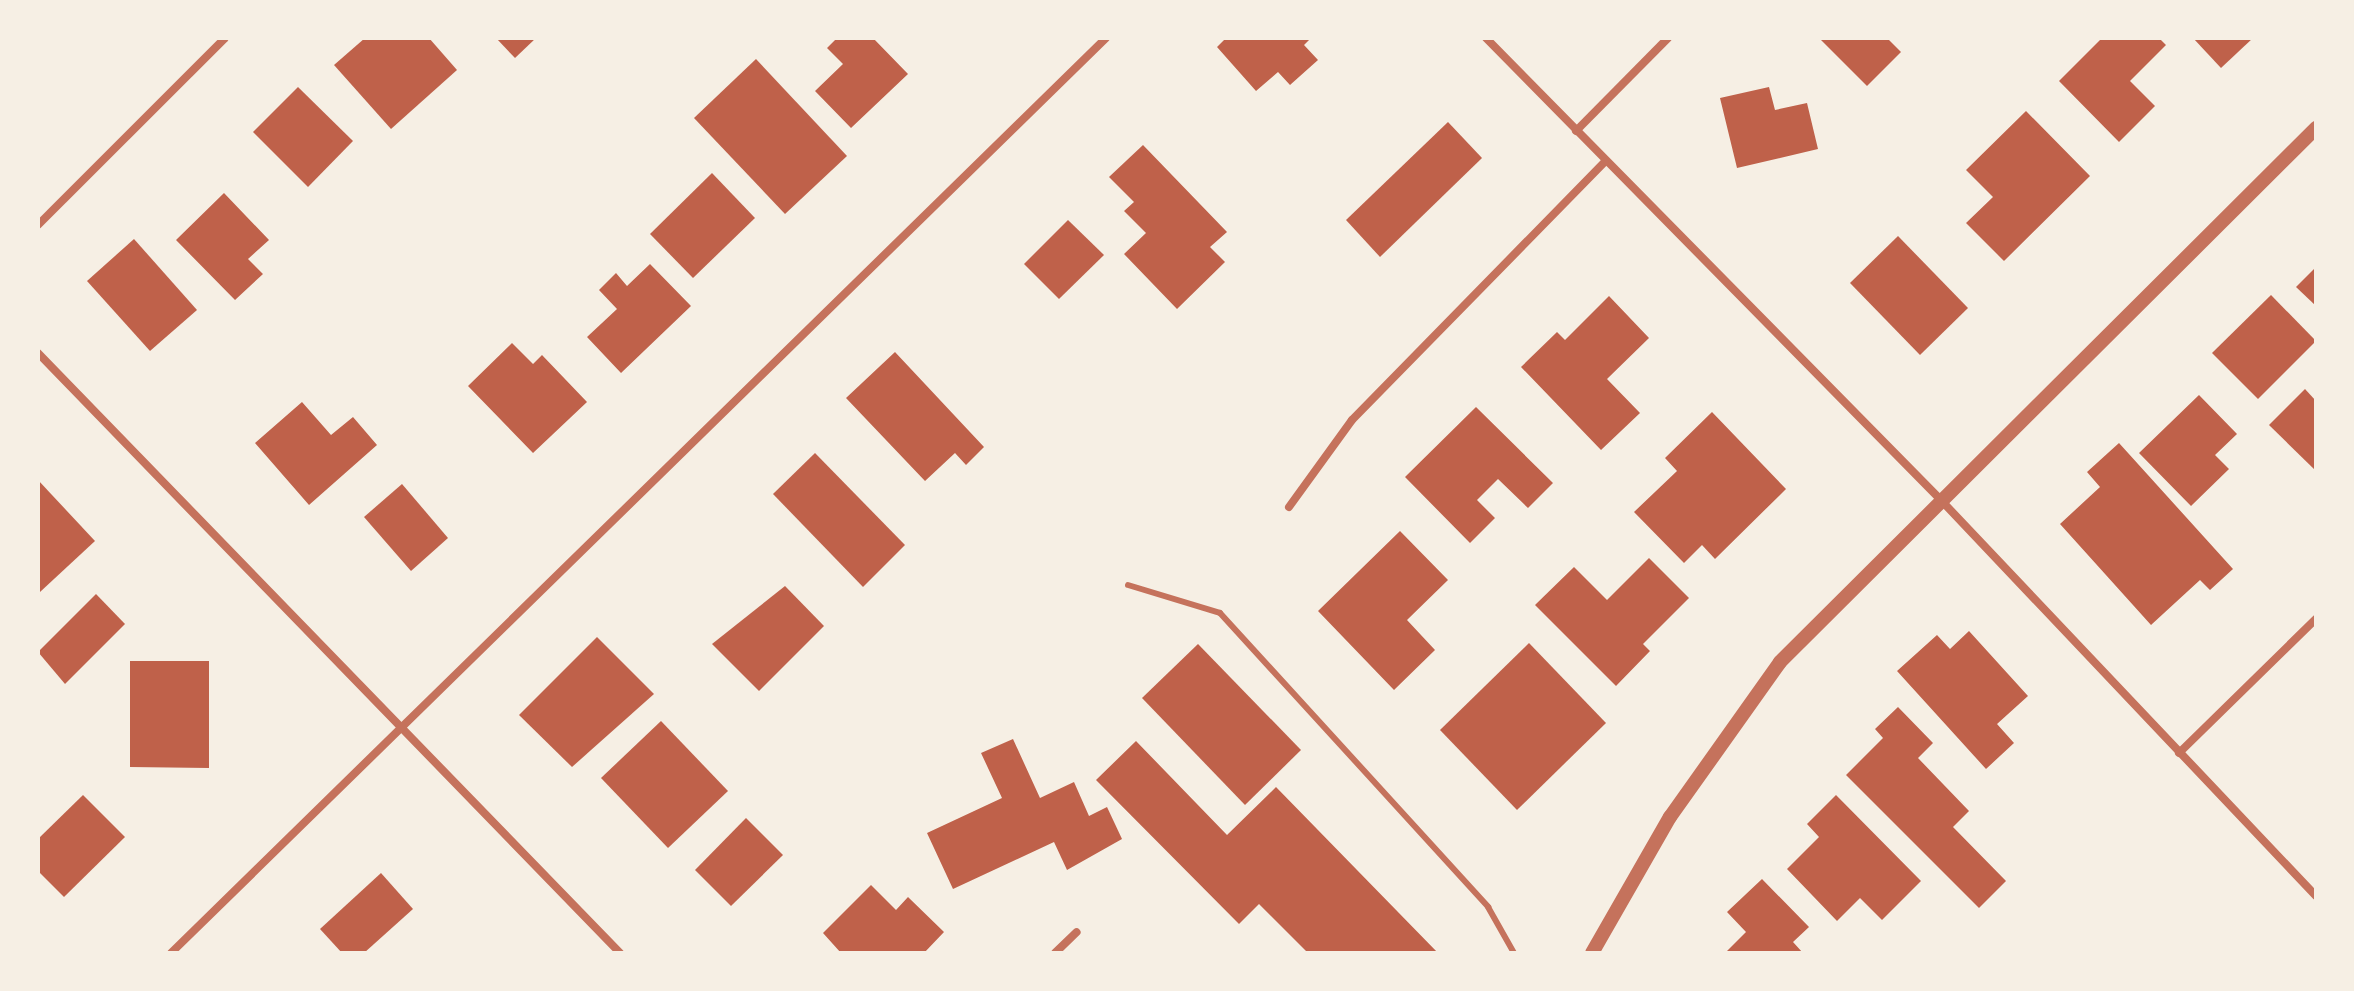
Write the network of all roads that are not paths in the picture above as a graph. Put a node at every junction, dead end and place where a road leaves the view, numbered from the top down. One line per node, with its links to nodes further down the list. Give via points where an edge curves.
1 (225, 38): 8 (street)
2 (1106, 38): 14 (street)
3 (1486, 38): 6 (street)
4 (1668, 38): 6 (street)
5 (2316, 128): 10 (street)
6 (1576, 131): 7 (street)
7 (1605, 162): 10 (street); 11 (street, via 1352,420)
8 (38, 225)
9 (38, 353): 14 (street)
10 (1938, 497): 15 (street); 22 (street, via 1780,662 1670,817)
11 (1289, 507)
12 (1128, 585): 21 (lane, via 1220,613 1488,907)
13 (2316, 619): 15 (street)
14 (402, 723): 18 (street); 19 (street)
15 (2179, 753): 16 (street)
16 (2316, 896)
17 (1077, 932): 20 (street)
18 (171, 953)
19 (620, 953)
20 (1055, 953)
21 (1514, 953)
22 (1592, 953)

